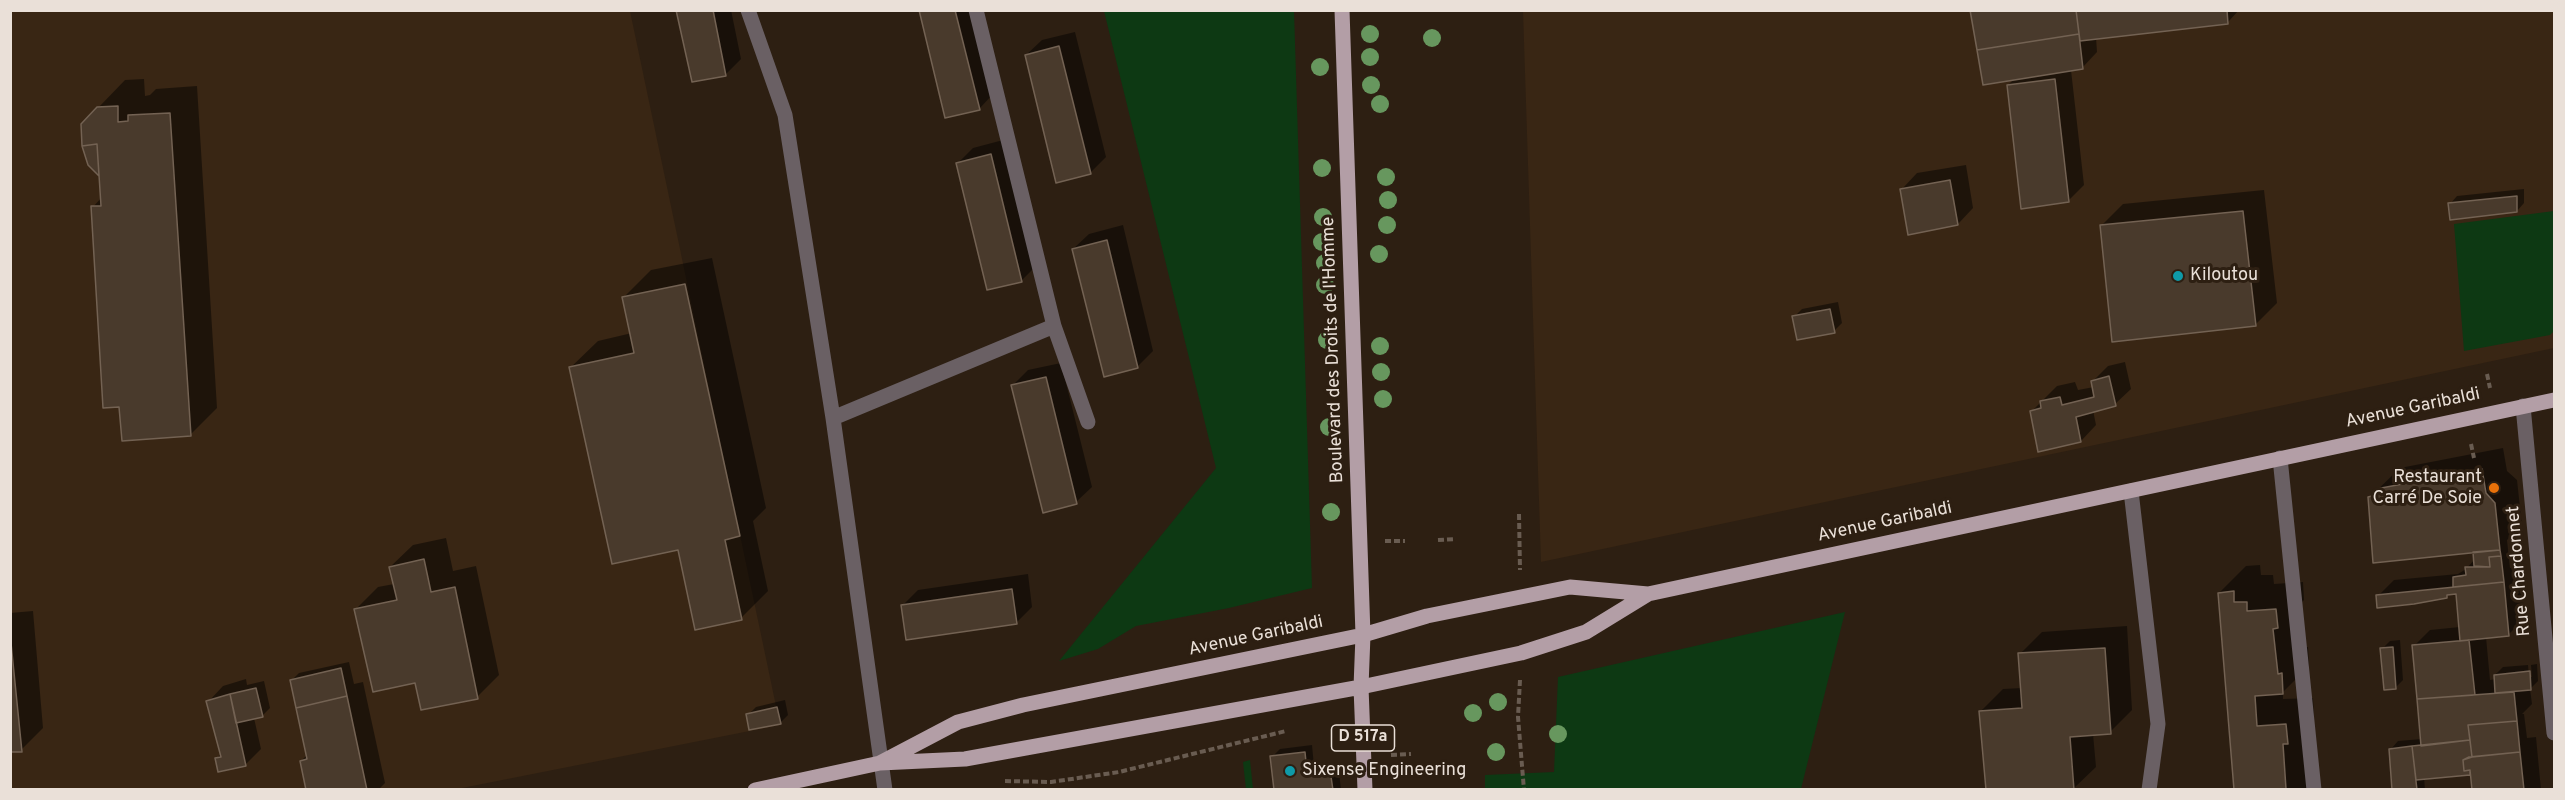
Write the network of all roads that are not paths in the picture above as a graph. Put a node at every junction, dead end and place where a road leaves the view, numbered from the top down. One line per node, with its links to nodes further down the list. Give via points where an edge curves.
1 (748, 10): 7 (street, via 785,114)
2 (976, 10): 4 (street)
3 (1342, 10): 12 (main road, Boulevard des Droits de l'Homme)
4 (1054, 326): 7 (street); 8 (street)
5 (2554, 400): 6 (main road, Avenue Garibaldi)
6 (2523, 406): 9 (main road, Avenue Garibaldi); 14 (street, Rue Chardonnet)
7 (833, 418): 15 (street)
8 (1088, 422)
9 (2280, 458): 10 (main road, Avenue Garibaldi); 20 (street)
10 (2131, 491): 11 (main road, Avenue Garibaldi); 19 (street, via 2158,724)
11 (1648, 594): 12 (main road, Avenue Garibaldi, via 1569,587 1427,616); 13 (main road, Avenue Garibaldi, via 1586,632 1521,653)
12 (1363, 635): 13 (main road, Boulevard des Droits de l'Homme); 15 (main road, Avenue Garibaldi, via 958,722)
13 (1361, 687): 15 (main road, Avenue Garibaldi, via 965,759); 18 (main road, D 517a)
14 (2554, 733)
15 (880, 763): 16 (main road, Avenue Garibaldi); 17 (street)
16 (755, 789)
17 (885, 789)
18 (1365, 789)
19 (2148, 789)
20 (2314, 789)

